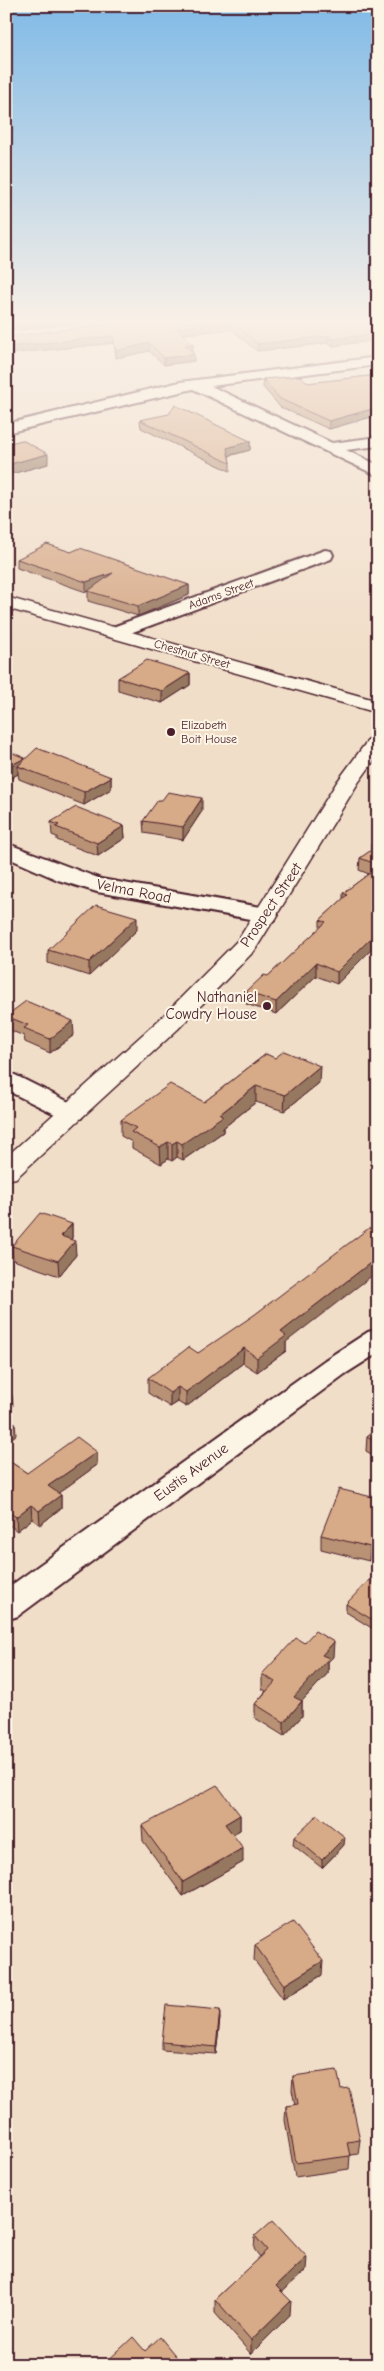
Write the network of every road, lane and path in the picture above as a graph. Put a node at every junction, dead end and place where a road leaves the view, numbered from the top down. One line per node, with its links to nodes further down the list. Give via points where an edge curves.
1 (298, 433): 3 (street)
2 (378, 441): 3 (street)
3 (330, 448): 4 (street)
4 (378, 471)
5 (325, 555): 7 (street, Adams Street)
6 (6, 602): 7 (main road, Chestnut Street)
7 (116, 632): 8 (main road, Chestnut Street)
8 (378, 707)
9 (378, 740): 11 (main road, Prospect Street, via 348,782)
10 (6, 849): 11 (street, Velma Road, via 57,872 97,885)
11 (268, 915): 13 (main road, Prospect Street, via 219,974)
12 (6, 1080): 13 (street)
13 (72, 1113): 14 (main road, Prospect Street)
14 (6, 1172)
15 (378, 1339): 16 (street, Eustis Avenue, via 334,1367)
16 (6, 1607)

